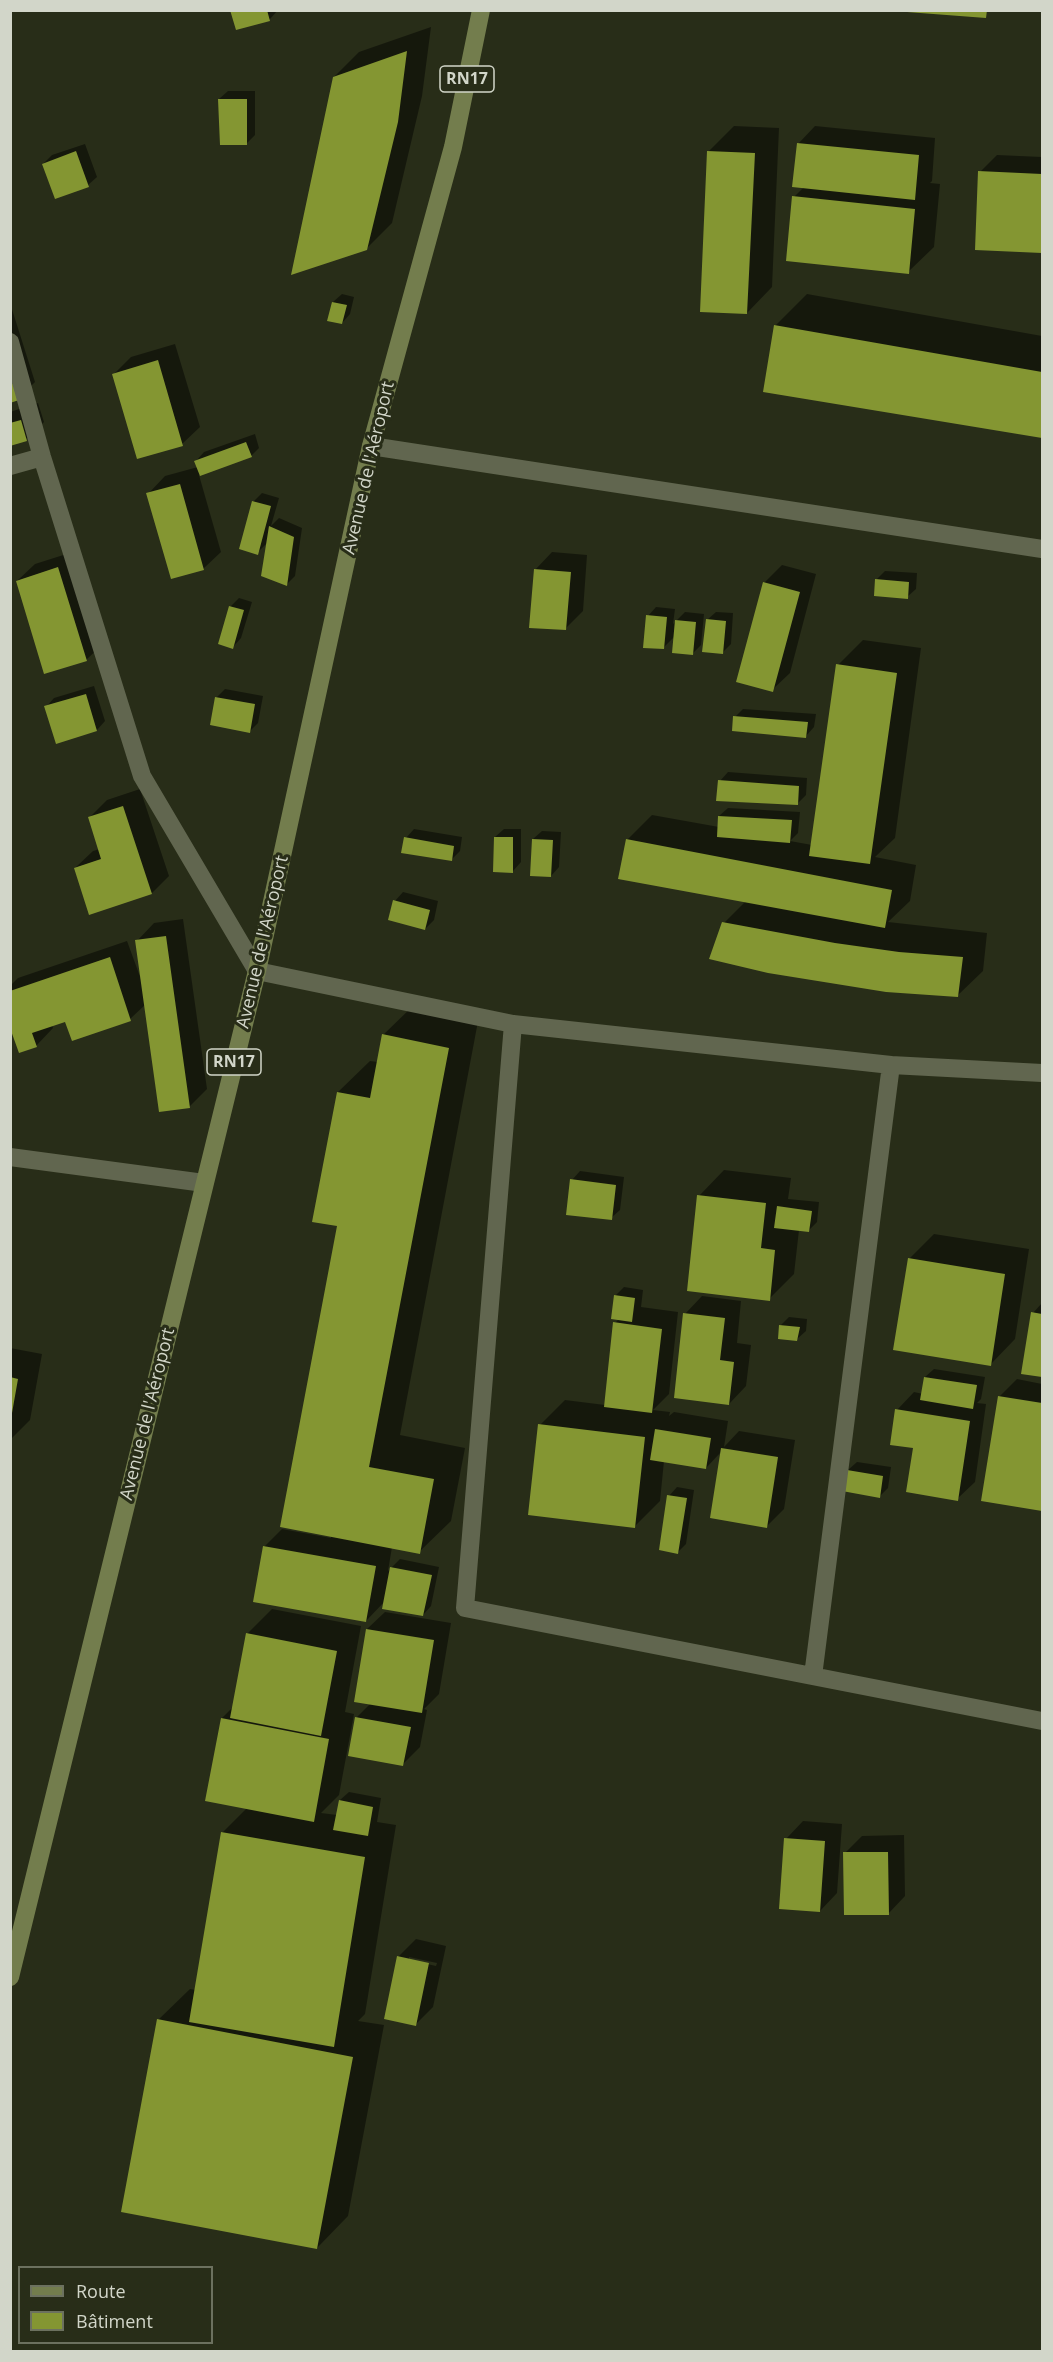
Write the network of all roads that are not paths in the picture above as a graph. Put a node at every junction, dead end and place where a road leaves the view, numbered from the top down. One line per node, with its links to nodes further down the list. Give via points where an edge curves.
1 (481, 10): 3 (main road, Avenue de l'Aéroport / RN17, via 453,147)
2 (10, 342): 4 (street)
3 (371, 447): 6 (street); 7 (main road, Avenue de l'Aéroport / RN17)
4 (42, 457): 5 (street); 7 (street, via 142,776)
5 (10, 466)
6 (1042, 549)
7 (257, 971): 8 (street); 12 (main road, Avenue de l'Aéroport / RN17)
8 (513, 1024): 9 (street); 13 (street, via 465,1608)
9 (891, 1065): 10 (street); 13 (street)
10 (1042, 1073)
11 (10, 1157): 12 (street)
12 (204, 1184): 15 (main road, Avenue de l'Aéroport / RN17)
13 (813, 1676): 14 (street)
14 (1042, 1721)
15 (10, 1977)

